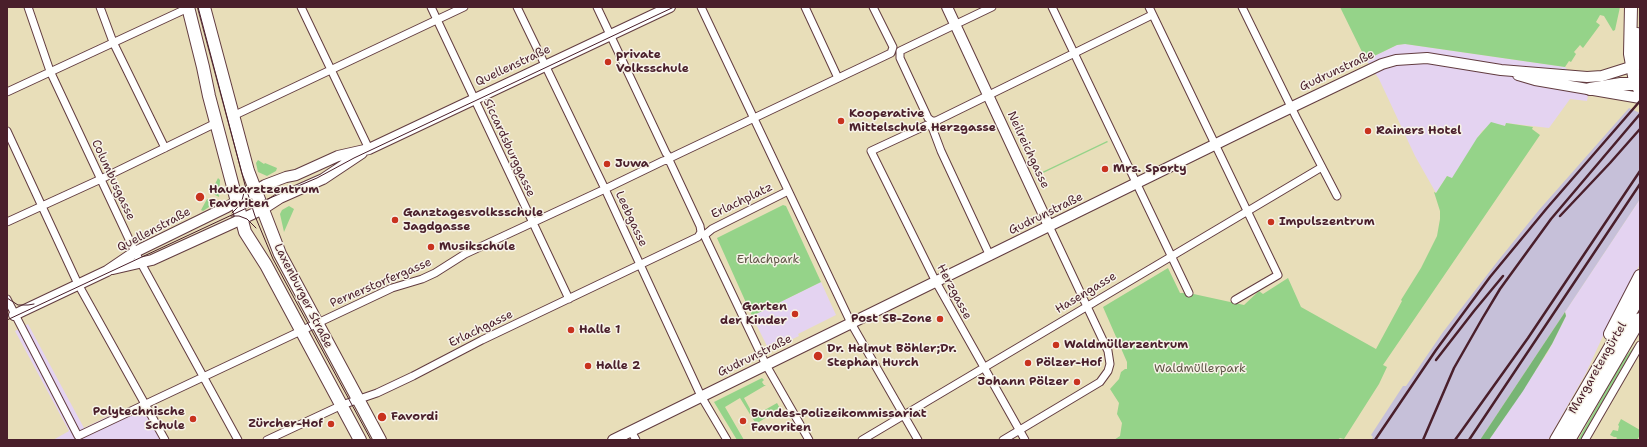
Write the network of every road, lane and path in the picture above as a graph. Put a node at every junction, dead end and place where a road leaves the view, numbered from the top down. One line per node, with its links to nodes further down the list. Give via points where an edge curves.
1 (28, 7): 32 (street, Columbusgasse)
2 (100, 7): 25 (street)
3 (188, 7): 25 (street); 43 (main road, Laxenburger Straße)
4 (204, 7): 41 (main road, Laxenburger Straße)
5 (301, 7): 30 (street)
6 (431, 7): 22 (street, Siccardsburggasse)
7 (464, 7): 22 (street)
8 (517, 7): 29 (street, Leebgasse)
9 (597, 7): 24 (street)
10 (670, 7): 24 (street, Quellenstraße)
11 (701, 7): 42 (street)
12 (805, 7): 33 (street)
13 (873, 7): 26 (street)
14 (947, 7): 23 (street, Neilreichgasse)
15 (992, 7): 23 (street, Pernerstorfergasse)
16 (1052, 7): 27 (street)
17 (1149, 7): 21 (street)
18 (1242, 7): 40 (street)
19 (1631, 7): 28 (main road, via 1630,54)
20 (1634, 7): 28 (main road)
21 (1152, 15): 27 (street); 46 (street)
22 (437, 20): 30 (street); 38 (street, Siccardsburggasse)
23 (955, 24): 26 (street, Pernerstorfergasse); 37 (street, Neilreichgasse)
24 (610, 35): 29 (street, Quellenstraße); 49 (street)
25 (113, 42): 32 (street); 47 (street)
26 (896, 52): 33 (street, Pernerstorfergasse); 44 (street)
27 (1075, 53): 37 (street); 52 (street)
28 (1637, 62): 31 (street, Gudrunstraße, via 1602,76 1587,77); 34 (main road)
29 (546, 64): 38 (street, Quellenstraße); 53 (street, Leebgasse)
30 (331, 70): 41 (street); 48 (street)
31 (1501, 70): 35 (street, Gudrunstraße, via 1534,80); 40 (street, Gudrunstraße, via 1427,58 1396,60 1382,64)
32 (50, 71): 36 (street); 51 (street, Columbusgasse)
33 (838, 78): 42 (street, Pernerstorfergasse)
34 (1639, 86): 35 (main road, via 1621,84)
35 (1590, 90): 39 (street, Gudrunstraße)
36 (7, 92)
37 (988, 95): 44 (street); 64 (street, Neilreichgasse)
38 (474, 98): 48 (street, Quellenstraße); 63 (street, Siccardsburggasse)
39 (1640, 98)
40 (1292, 107): 46 (street, Gudrunstraße); 50 (street)
41 (233, 116): 54 (main road, Laxenburger Straße)
42 (754, 118): 49 (street, Pernerstorfergasse); 55 (street)
43 (216, 123): 47 (street); 57 (main road, Laxenburger Straße)
44 (931, 123): 67 (street, via 941,151); 72 (street, Herzgasse, via 871,151)
45 (7, 131): 58 (street)
46 (1215, 144): 52 (street, Gudrunstraße); 60 (street)
47 (165, 148): 51 (street)
48 (369, 149): 54 (street, Quellenstraße, via 338,156 310,170 275,181); 59 (street, Quellenstraße, via 323,179 280,198)
49 (668, 158): 53 (street, Pernerstorfergasse); 69 (street, Erlachgasse, via 701,232 698,237)
50 (1322, 167): 56 (street); 60 (street, Hasengasse)
51 (101, 179): 58 (street); 65 (street, Columbusgasse)
52 (1137, 183): 64 (street, Gudrunstraße); 66 (street)
53 (605, 189): 63 (street, Pernerstorfergasse); 69 (street, Leebgasse)
54 (255, 191): 57 (street, Quellenstraße); 59 (main road, Laxenburger Straße)
55 (788, 191): 83 (street, Erlachplatz); 88 (street, Erlachplatz, via 712,229 705,237)
56 (1337, 196)
57 (237, 202): 61 (main road, Laxenburger Straße); 65 (street, Quellenstraße)
58 (42, 205): 62 (street); 73 (street)
59 (263, 209): 61 (street, Quellenstraße); 82 (main road, Laxenburger Straße, via 282,257)
60 (1246, 211): 66 (street, Hasengasse); 78 (street, via 1278,275)
61 (242, 219): 68 (street, Quellenstraße); 84 (main road, Laxenburger Straße, via 245,232)
62 (7, 222)
63 (532, 222): 77 (street, Siccardsburggasse); 82 (street, Pernerstorfergasse, via 465,254 435,273 392,288)
64 (1049, 226): 67 (street, Gudrunstraße); 79 (street, Neilreichgasse)
65 (135, 252): 68 (street, Columbusgasse); 70 (street, Quellenstraße)
66 (1171, 255): 74 (street); 79 (street, Hasengasse)
67 (990, 256): 72 (street, Gudrunstraße)
68 (141, 263): 70 (street, Quellenstraße); 90 (street, Columbusgasse)
69 (640, 264): 77 (street, Erlachgasse); 92 (street, Leebgasse)
70 (107, 271): 73 (street, Quellenstraße)
71 (1640, 276): 91 (main road, via 1612,328)
72 (936, 282): 83 (street, Gudrunstraße); 89 (street, Herzgasse)
73 (78, 284): 80 (street, Quellenstraße); 94 (street)
74 (1189, 293)
75 (1640, 296): 91 (main road, Margaretengürtel)
76 (7, 299): 80 (street)
77 (569, 299): 93 (street, Erlachgasse, via 413,376)
78 (1235, 300)
79 (1087, 306): 89 (street, Hasengasse); 97 (street, Neilreichgasse, via 1108,351 1108,371 1100,382)
80 (14, 315): 94 (street, Pernerstorfergasse, via 78,436)
81 (1640, 319): 87 (main road, Margaretengürtel)
82 (316, 323): 84 (street, Pernerstorfergasse); 93 (main road, Laxenburger Straße)
83 (851, 323): 88 (street, Gudrunstraße); 96 (street, Erlachplatz)
84 (301, 330): 90 (street, Pernerstorfergasse); 95 (main road, Laxenburger Straße)
85 (1640, 336): 87 (main road)
86 (1640, 345): 113 (street, Margaretengürtel)
87 (1620, 352): 112 (main road, Margaretengürtel)
88 (766, 365): 92 (street, Gudrunstraße); 106 (street)
89 (983, 368): 96 (street, Hasengasse); 97 (street, Herzgasse)
90 (204, 377): 94 (street, Pernerstorfergasse); 100 (street, Columbusgasse)
91 (1593, 378): 111 (main road, Margaretengürtel)
92 (701, 396): 98 (street, Gudrunstraße); 105 (street, Leebgasse)
93 (358, 400): 95 (street, Erlachgasse); 103 (main road, Laxenburger Straße)
94 (146, 404): 99 (street)
95 (342, 405): 101 (street, Erlachgasse); 102 (main road, Laxenburger Straße)
96 (903, 416): 107 (street, Hasengasse); 108 (street, Erlachplatz)
97 (1020, 430): 109 (street); 110 (street, Herzgasse)
98 (634, 436): 104 (street, Gudrunstraße)
99 (165, 440)
100 (238, 440)
101 (267, 440)
102 (360, 440)
103 (380, 440)
104 (613, 440)
105 (727, 440)
106 (809, 440)
107 (862, 440)
108 (918, 440)
109 (1003, 440)
110 (1025, 440)
111 (1556, 440)
112 (1569, 440)
113 (1585, 440)

